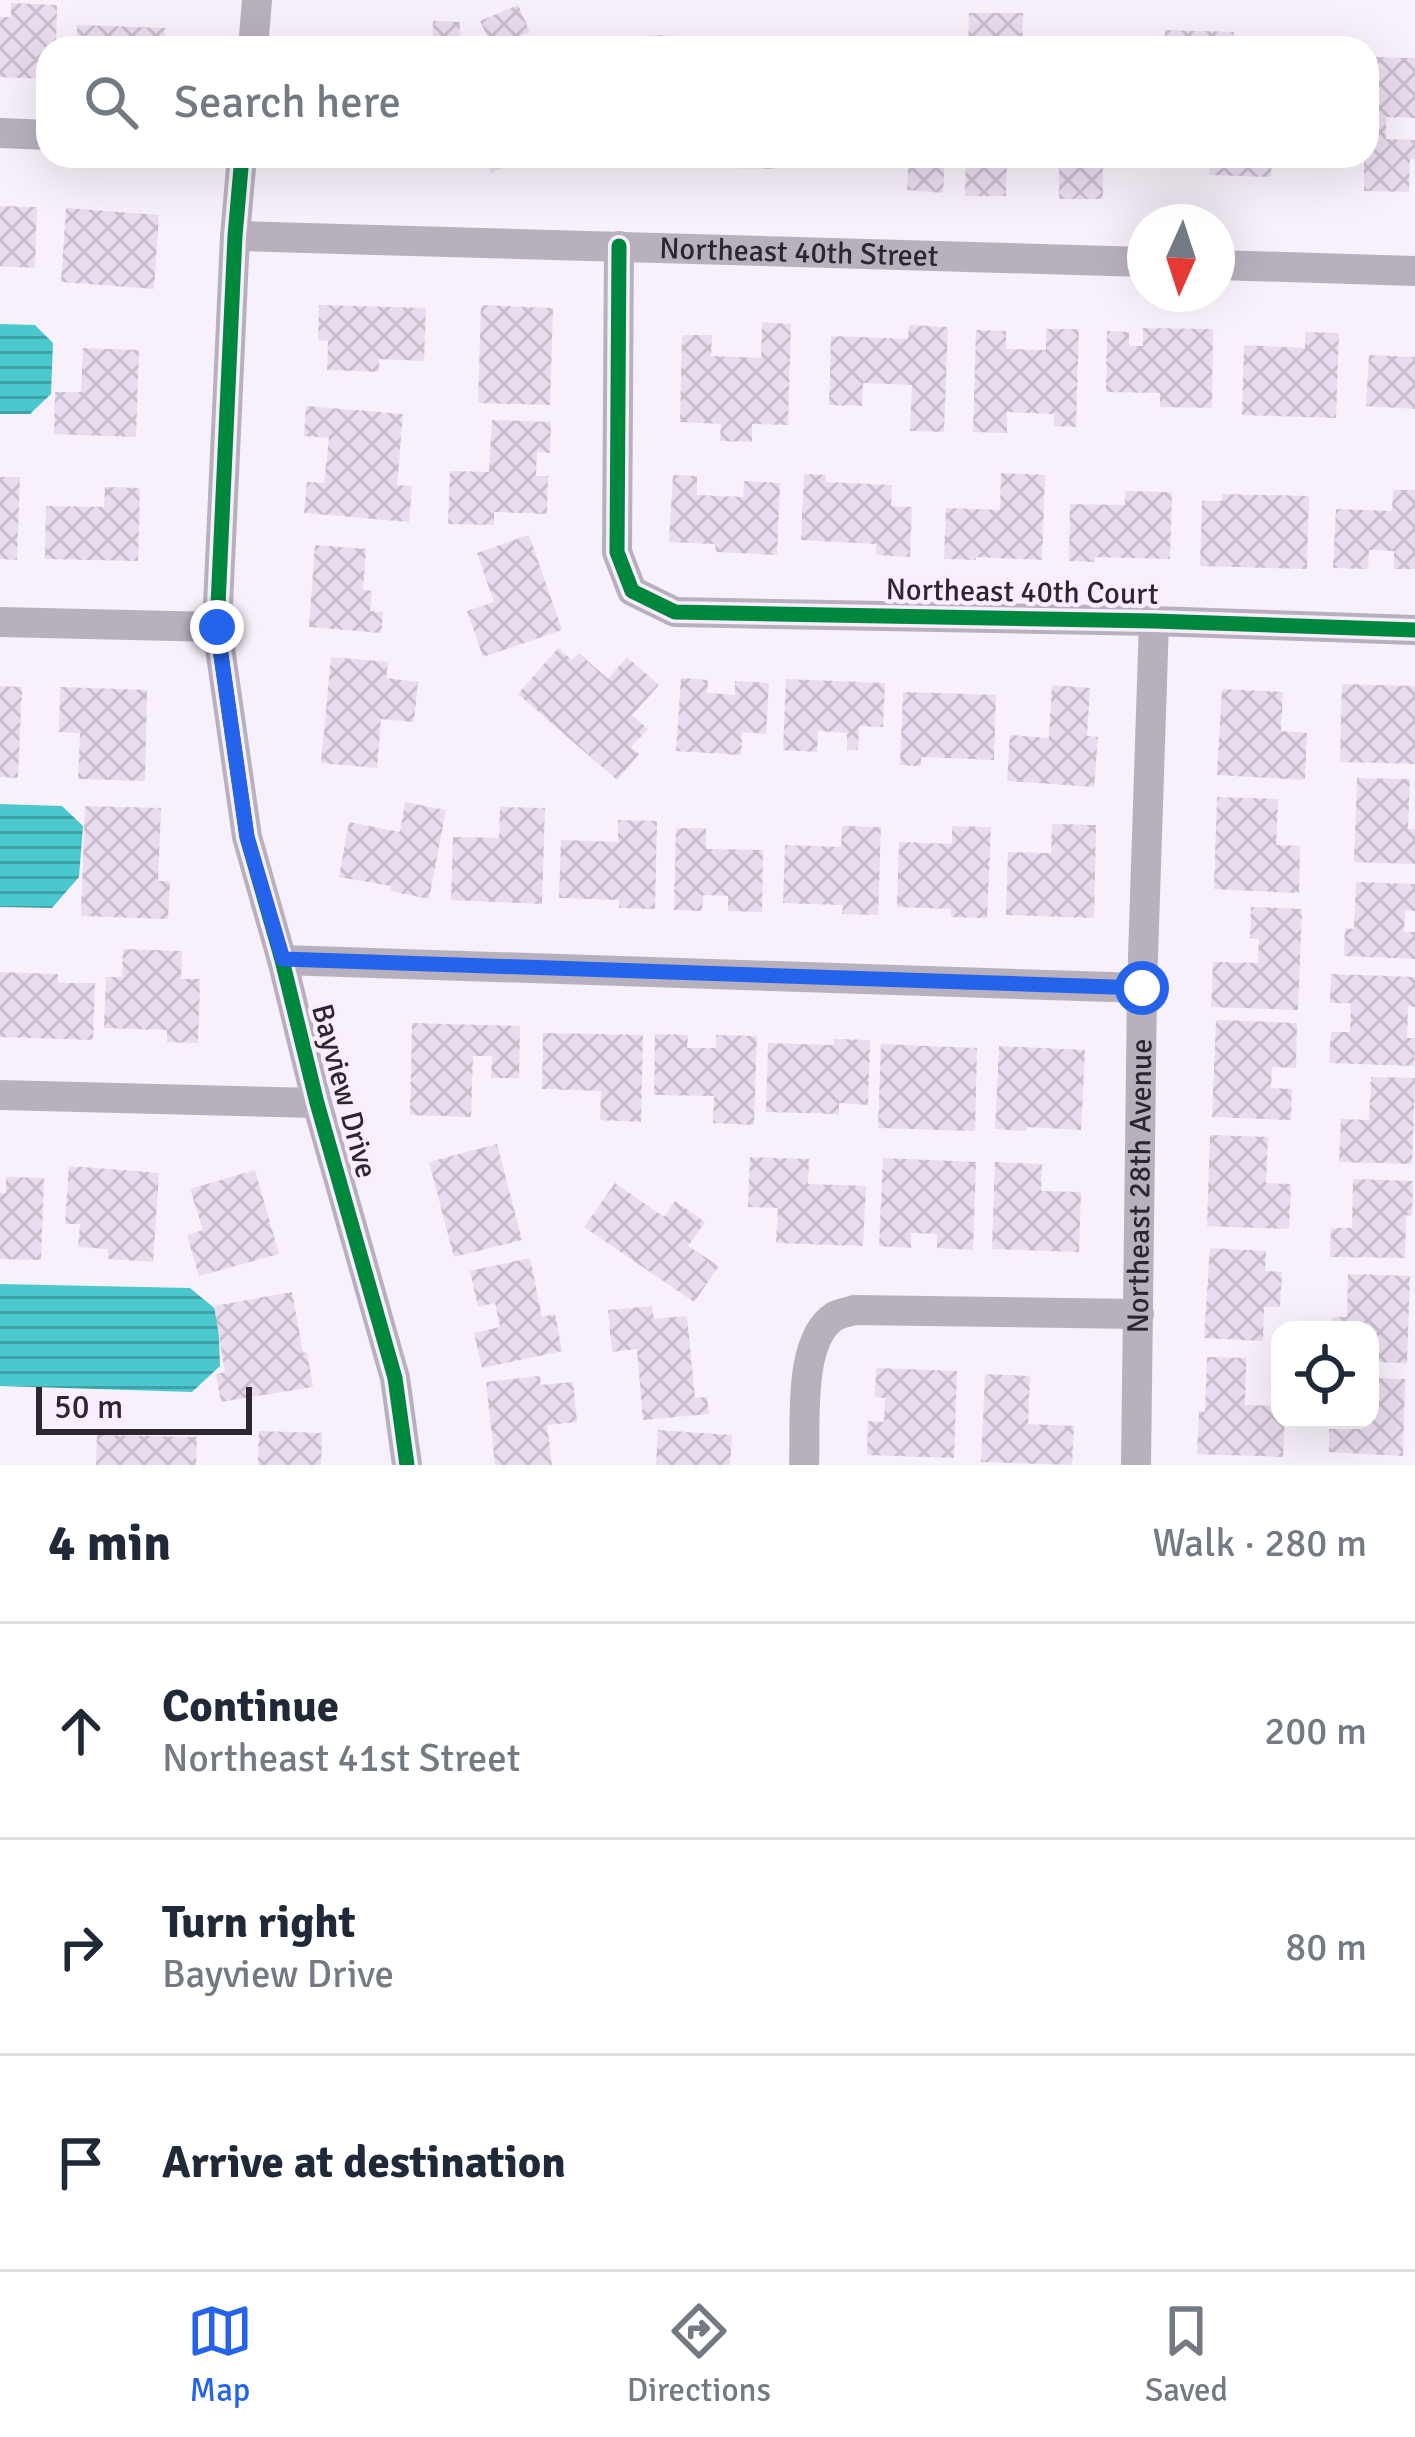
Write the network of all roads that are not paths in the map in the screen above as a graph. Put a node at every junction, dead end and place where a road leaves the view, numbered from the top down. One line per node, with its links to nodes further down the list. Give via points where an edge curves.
1 (257, 0): 2 (street)
2 (254, 36)
3 (0, 134): 4 (street)
4 (36, 135)
5 (241, 168): 6 (street, Bayview Drive)
6 (235, 236): 7 (street, Northeast 40th Street); 13 (street, Bayview Drive)
7 (619, 247): 8 (street, Northeast 40th Street); 11 (street, Northeast 40th Court, via 617,552 632,591 675,612)
8 (1127, 261)
9 (1235, 266): 10 (street)
10 (1415, 271)
11 (1154, 621): 14 (street, Northeast 40th Court); 16 (street, Northeast 28th Avenue)
12 (0, 622): 13 (street)
13 (217, 627): 15 (street, Bayview Drive, via 247,837)
14 (1415, 631)
15 (283, 959): 16 (street); 18 (street, Bayview Drive)
16 (1142, 988): 19 (street, Northeast 28th Avenue)
17 (0, 1095): 18 (street)
18 (317, 1103): 20 (street, Bayview Drive, via 395,1378)
19 (1139, 1314): 21 (street, via 835,1316 808,1365); 22 (street, Northeast 28th Avenue)
20 (407, 1465)
21 (804, 1465)
22 (1136, 1465)

